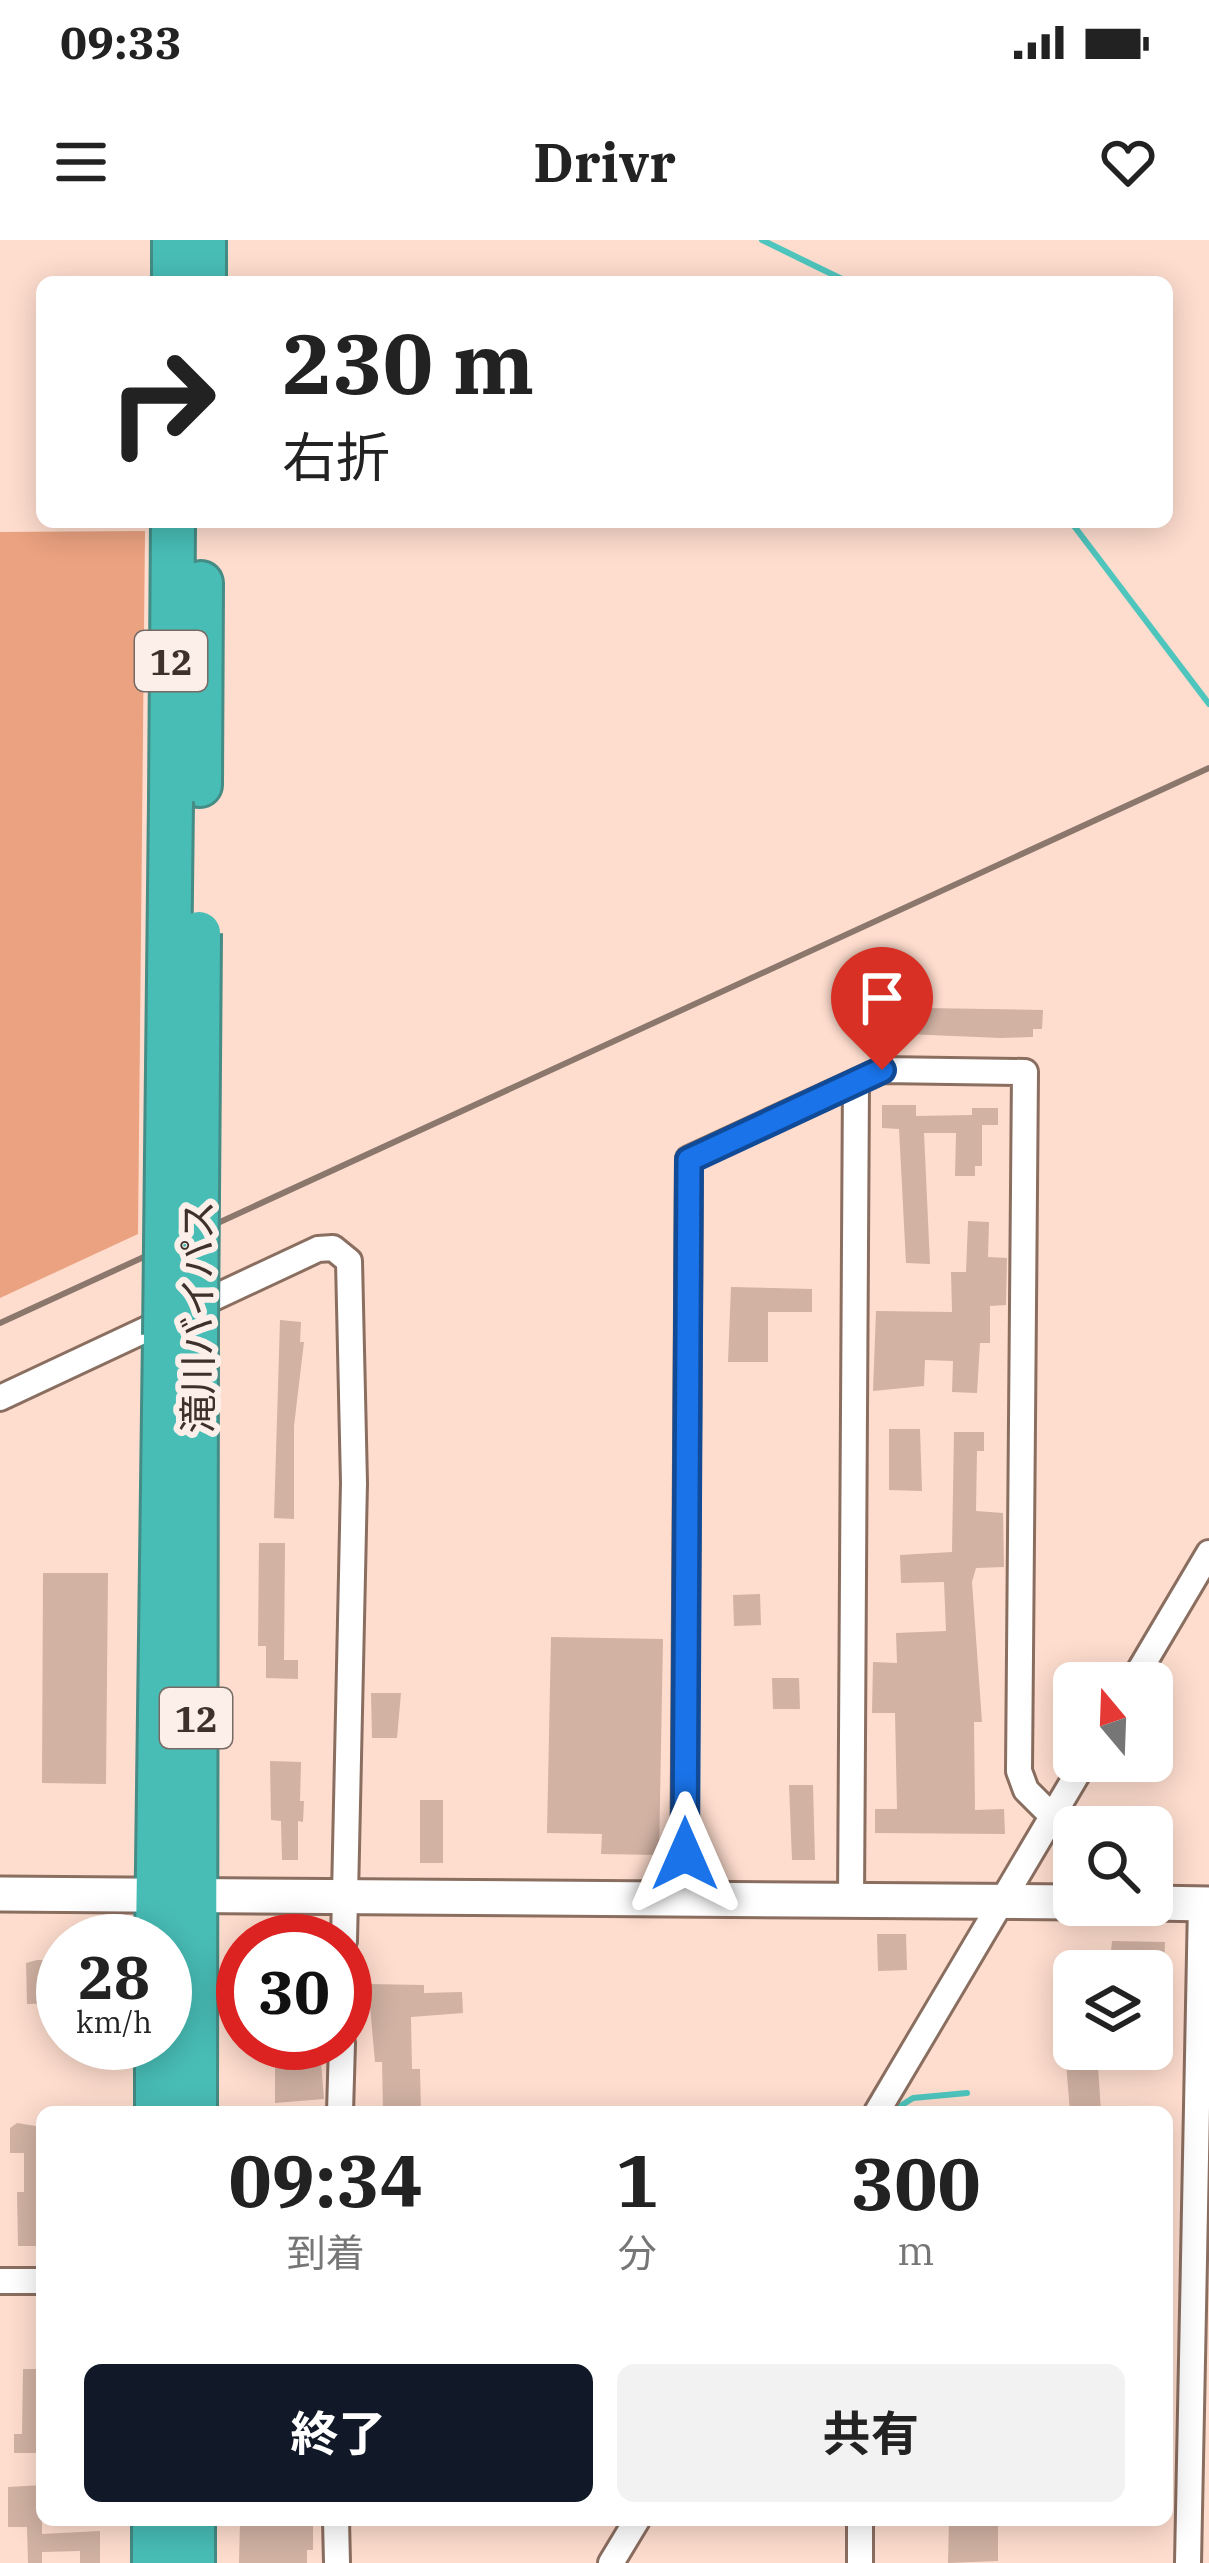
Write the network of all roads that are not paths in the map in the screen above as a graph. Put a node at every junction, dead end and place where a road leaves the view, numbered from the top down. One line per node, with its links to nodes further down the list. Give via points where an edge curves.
1 (174, 240): 3 (highway)
2 (204, 240): 4 (highway)
3 (174, 276)
4 (204, 276)
5 (173, 528): 7 (highway, 滝川バイパス / 12)
6 (202, 528): 7 (highway, 滝川バイパス / 12)
7 (185, 800): 15 (highway, 滝川バイパス / 12, bridge)
8 (856, 1082): 13 (street, via 882,1070 1025,1072 1019,1771); 17 (street, via 689,1160); 19 (street)
9 (0, 1398): 16 (street, via 318,1249 333,1248 349,1261 354,1483)
10 (1209, 1552): 11 (street)
11 (1144, 1662)
12 (1072, 1782): 13 (street)
13 (1052, 1816): 18 (street)
14 (0, 1894): 15 (street)
15 (177, 1895): 16 (street); 23 (highway, 滝川バイパス / 12); 28 (highway, 滝川バイパス / 12)
16 (345, 1896): 17 (street); 24 (street)
17 (684, 1900): 19 (street)
18 (1000, 1901): 19 (street); 20 (street); 30 (street)
19 (850, 1902)
20 (1053, 1902)
21 (1173, 1904): 22 (street)
22 (1205, 1904): 33 (street)
23 (169, 1914)
24 (345, 1914)
25 (157, 2070): 27 (highway)
26 (341, 2070): 29 (street)
27 (157, 2106)
28 (195, 2106)
29 (340, 2106)
30 (880, 2106)
31 (0, 2281): 32 (street)
32 (36, 2281)
33 (1178, 2289): 44 (street)
34 (154, 2526): 39 (highway)
35 (193, 2526): 40 (highway)
36 (337, 2526): 41 (street)
37 (633, 2526): 42 (street)
38 (860, 2526): 43 (street)
39 (154, 2563)
40 (193, 2563)
41 (337, 2563)
42 (611, 2563)
43 (860, 2563)
44 (1188, 2563)

